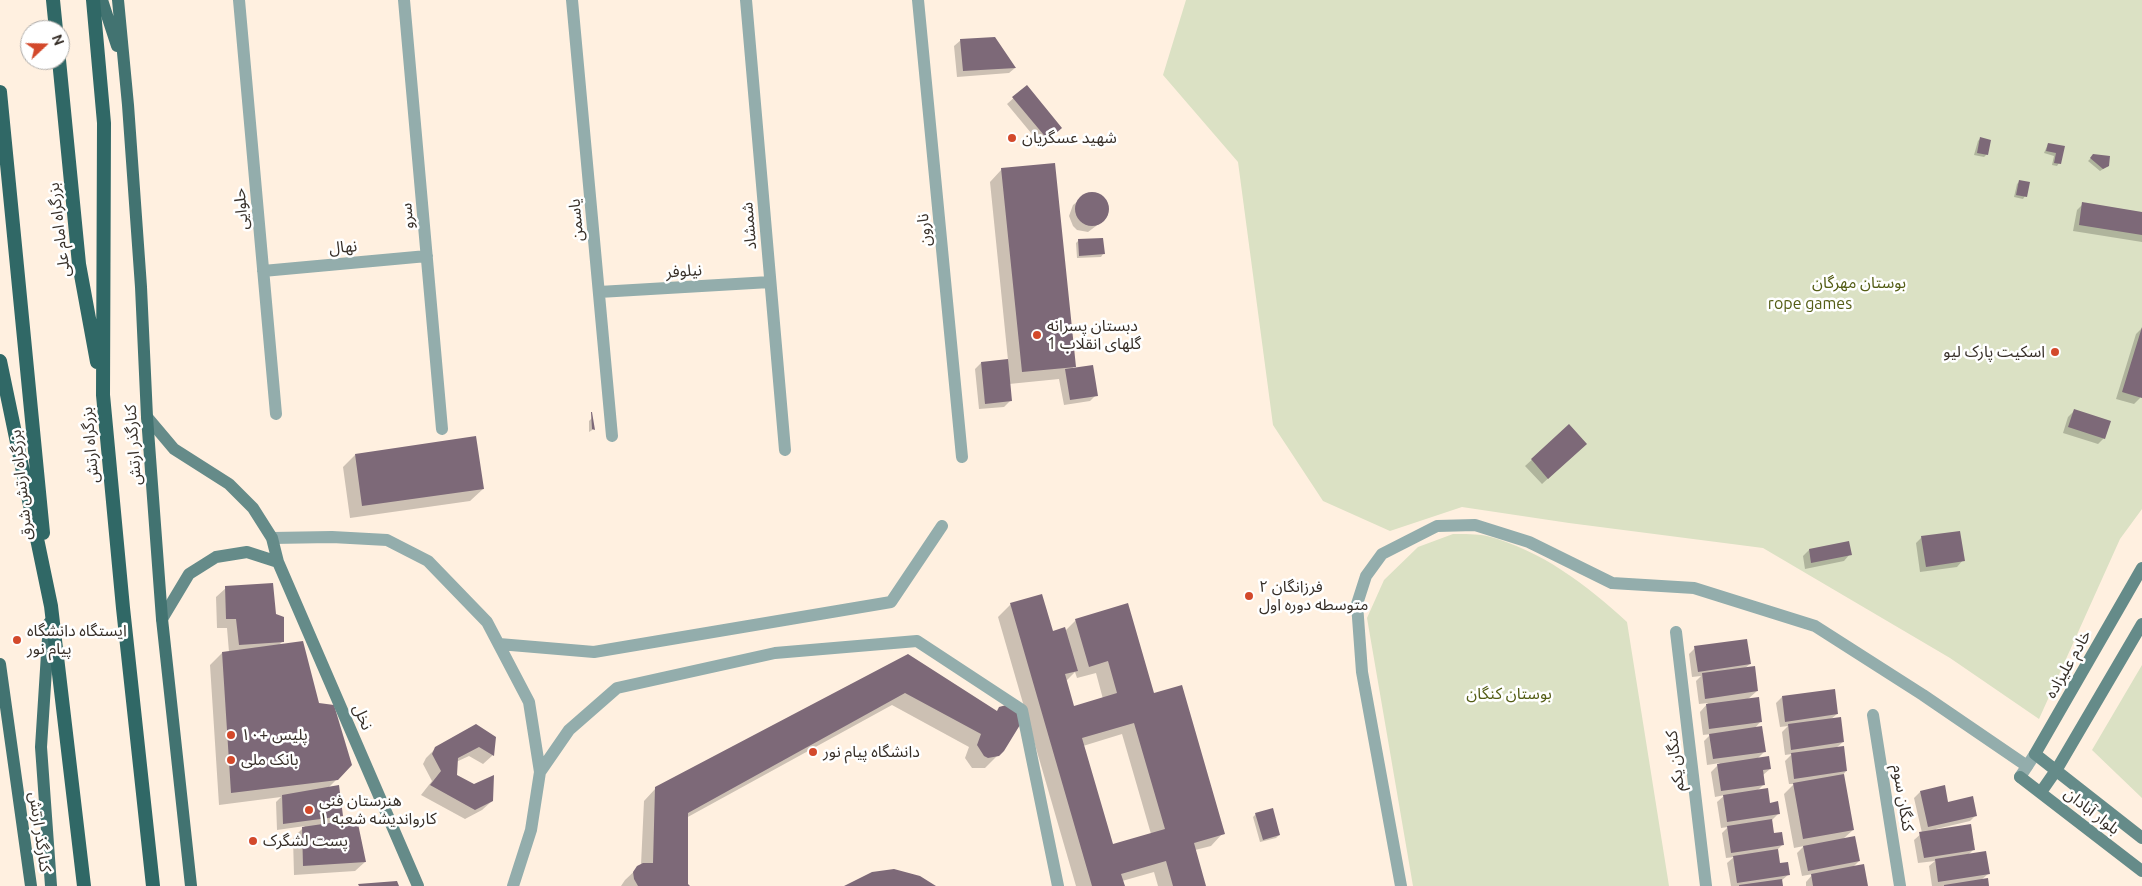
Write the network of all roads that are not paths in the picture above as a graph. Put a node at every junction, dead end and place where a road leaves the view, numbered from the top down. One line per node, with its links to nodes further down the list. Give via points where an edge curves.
1 (53, 0): 10 (highway)
2 (93, 0): 19 (highway, بزرگراه ارتش, via 104,123)
3 (102, 0): 11 (main road)
4 (118, 0): 11 (main road, کنارگذر ارتش)
5 (238, 0): 15 (street, حلوایی)
6 (404, 0): 14 (street, سرو)
7 (572, 0): 17 (street, یاسمن)
8 (746, 0): 16 (street, شمشاد)
9 (918, 0): 25 (street, نارون)
10 (55, 20)
11 (124, 67): 21 (main road, کنارگذر ارتش)
12 (60, 70): 19 (highway, بزرگراه امام علی, via 80,264)
13 (0, 92): 30 (highway, بزرگراه ارتش شرق)
14 (427, 256): 15 (street, نهال); 22 (street, سرو)
15 (263, 271): 20 (street, حلوایی)
16 (770, 282): 17 (street, نیلوفر); 24 (street, شمشاد)
17 (599, 292): 23 (street, یاسمن)
18 (0, 361): 30 (highway)
19 (103, 395): 48 (highway, بزرگراه ارتش)
20 (276, 414)
21 (147, 417): 27 (main road, نخل, via 174,448 229,484 252,508); 31 (main road, کنارگذر ارتش)
22 (442, 429)
23 (612, 436)
24 (785, 450)
25 (962, 457)
26 (942, 526): 34 (street, via 891,602 594,652)
27 (272, 538): 28 (main road, نخل); 34 (street, via 387,540 428,561 487,622)
28 (278, 562): 31 (main road, via 248,552 216,557 188,574); 50 (main road, نخل)
29 (2142, 568): 38 (main road, خادم علیزاده)
30 (50, 606): 46 (main road, via 41,746); 47 (highway)
31 (162, 619): 49 (main road, کنارگذر ارتش)
32 (2142, 624): 39 (main road)
33 (1676, 632): 54 (street, کنگان یکم)
34 (499, 644): 41 (street, via 529,702)
35 (0, 664): 36 (main road, کنارگذر ارتش)
36 (3, 707): 45 (main road, کنارگذر ارتش)
37 (1873, 715): 55 (street, کنگان سوم)
38 (2035, 754): 39 (main road, بلوار آبادان); 40 (street, خادم علیزاده)
39 (2058, 769): 42 (main road); 43 (main road, بلوار آبادان)
40 (2024, 771): 42 (main road, بلوار آبادان); 53 (street, via 1923,695 1815,626 1694,588 1612,583 1529,542 1475,525 1437,526 1382,554 1366,576 1357,604 1362,672)
41 (540, 772): 51 (street, via 531,830); 52 (street, via 569,730 617,688 775,652 917,641 1022,710)
42 (2042, 792): 44 (main road, بلوار آبادان)
43 (2142, 838)
44 (2142, 871)
45 (31, 886)
46 (51, 886)
47 (84, 886)
48 (153, 886)
49 (190, 886)
50 (418, 886)
51 (513, 886)
52 (1058, 886)
53 (1401, 886)
54 (1706, 886)
55 (1900, 886)

